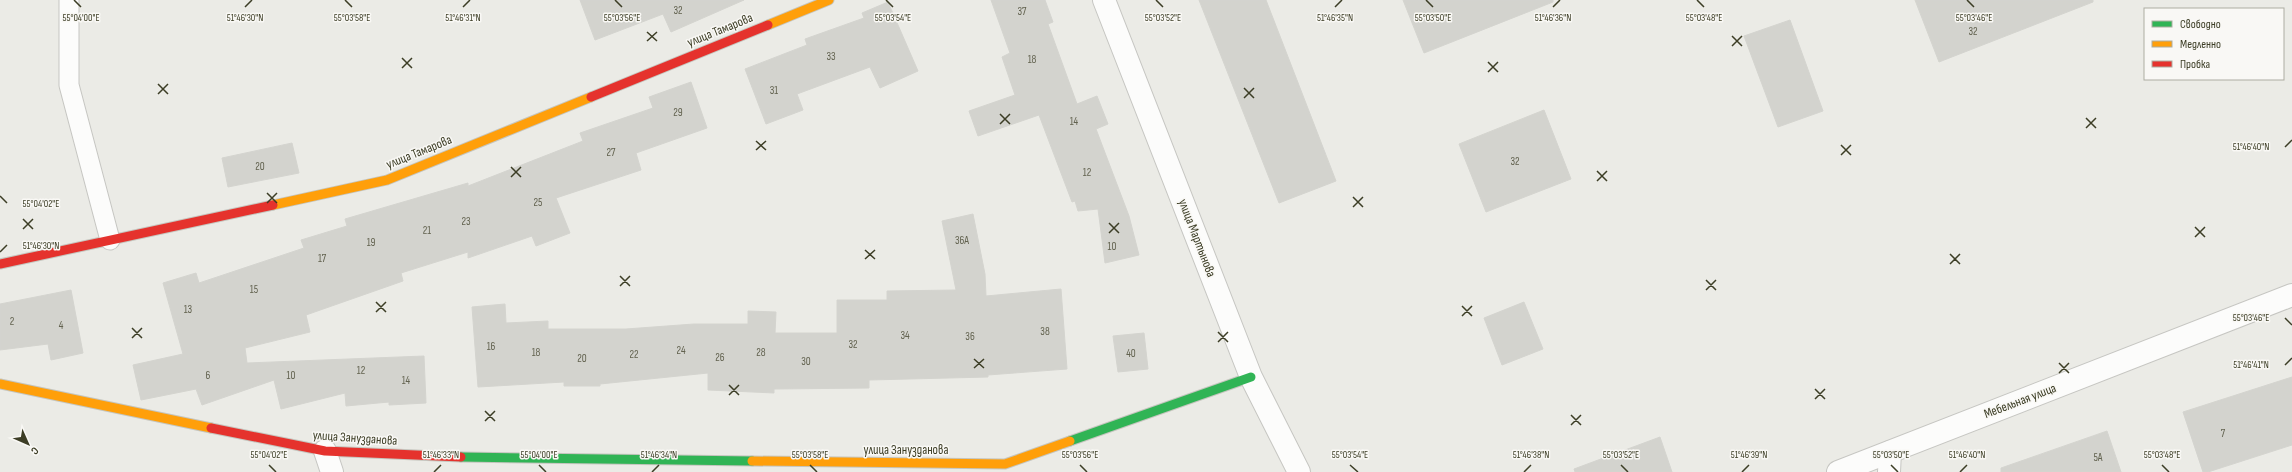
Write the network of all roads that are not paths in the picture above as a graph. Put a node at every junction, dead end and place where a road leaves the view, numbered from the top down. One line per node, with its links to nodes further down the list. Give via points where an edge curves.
1 (69, 0): 4 (lane, via 69,85)
2 (829, 0): 4 (street, улица Тамарова, via 386,180)
3 (1104, 0): 7 (street, улица Мартынова)
4 (110, 240): 5 (street, улица Тамарова)
5 (0, 264)
6 (2292, 295): 10 (street, Мебельная улица)
7 (1252, 377): 9 (street, улица Занузданова, via 1005,464 509,459); 12 (street, улица Мартынова)
8 (0, 384): 9 (street, улица Занузданова)
9 (325, 451): 11 (street)
10 (1890, 462): 13 (street, Мебельная улица)
11 (332, 472)
12 (1299, 472)
13 (1838, 472)

